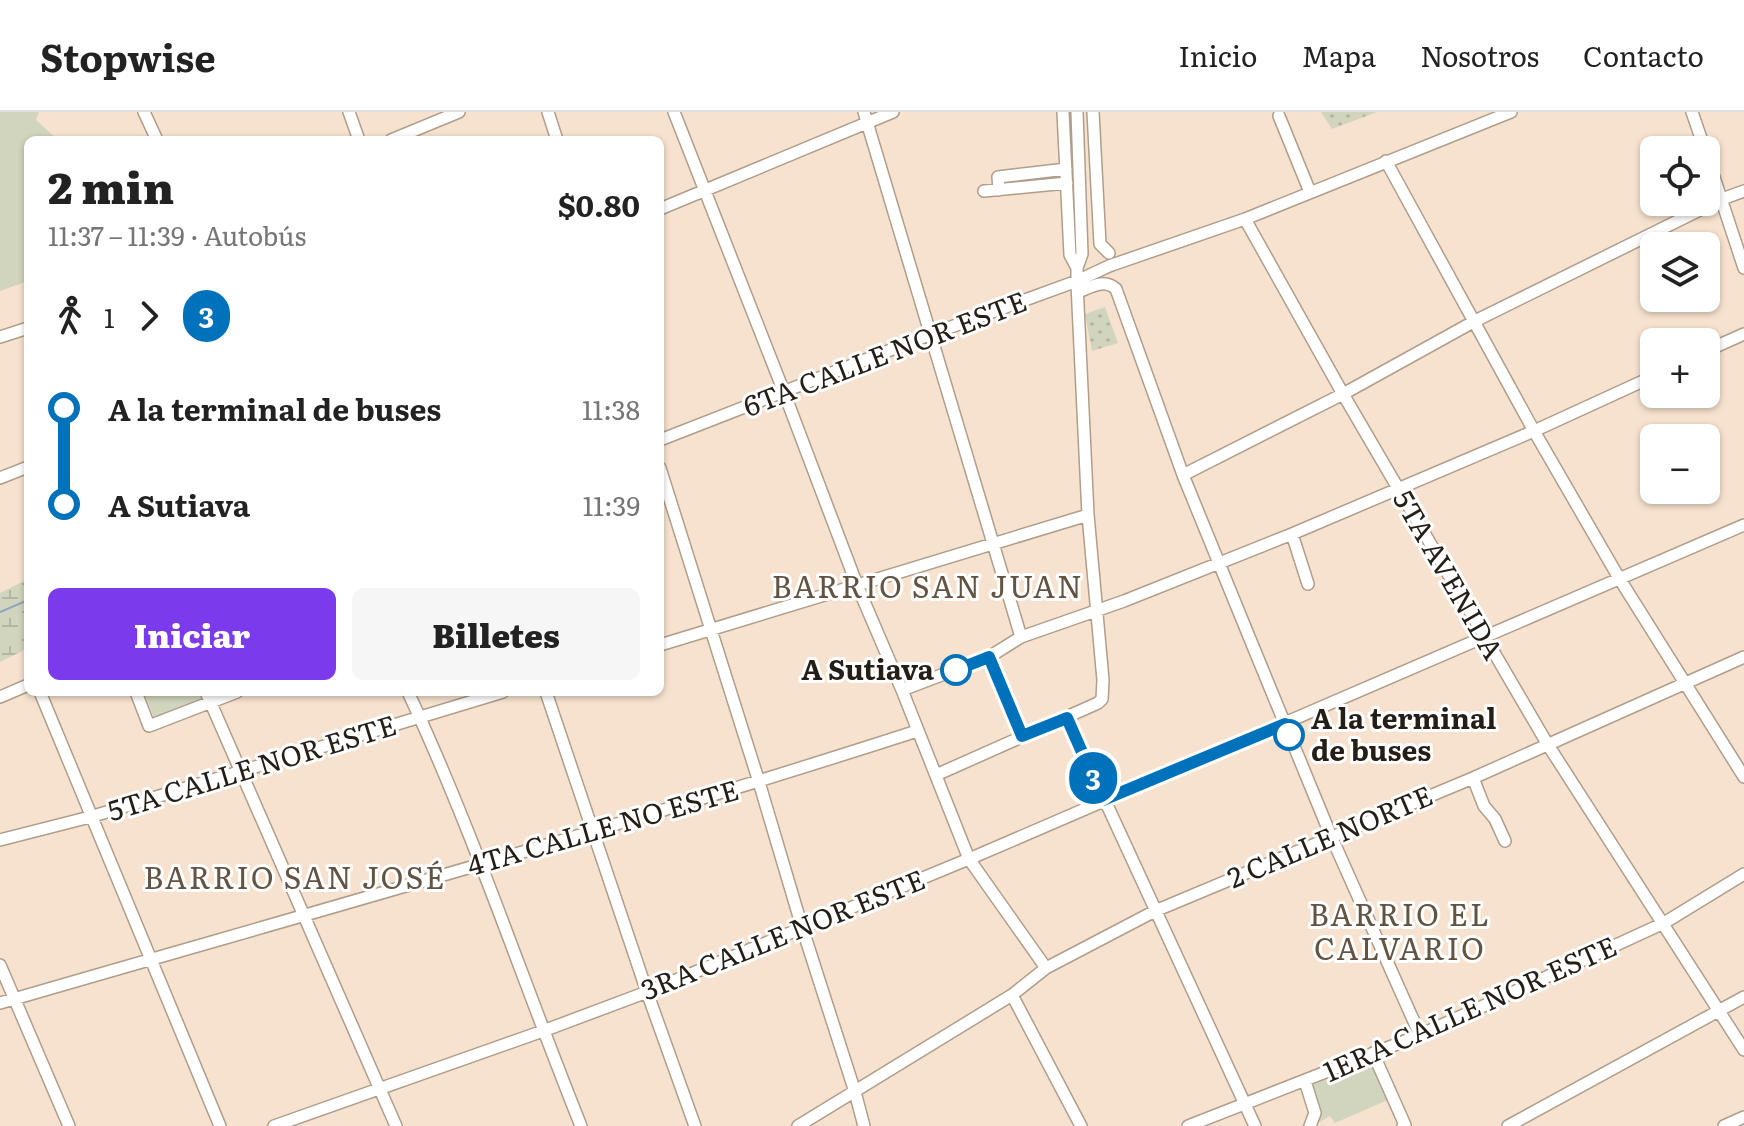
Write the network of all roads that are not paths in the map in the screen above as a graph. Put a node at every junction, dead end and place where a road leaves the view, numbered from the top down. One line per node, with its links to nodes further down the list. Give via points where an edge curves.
1 (144, 112): 16 (street)
2 (349, 112): 17 (street)
3 (459, 112): 18 (street)
4 (548, 112): 19 (street)
5 (674, 112): 24 (street)
6 (893, 112): 13 (street)
7 (1063, 112): 14 (street)
8 (1077, 112): 15 (street)
9 (1093, 112): 34 (street, via 1100,244)
10 (1511, 112): 21 (street, 6TA CALLE NOR ESTE)
11 (1692, 112): 20 (street)
12 (1279, 116): 28 (street)
13 (865, 117): 24 (street); 41 (street)
14 (1064, 128): 15 (street); 22 (street)
15 (1078, 129): 30 (street)
16 (155, 136)
17 (358, 136)
18 (401, 136)
19 (556, 136)
20 (1701, 136)
21 (1386, 161): 28 (street, 6TA CALLE NOR ESTE); 38 (street)
22 (1066, 169): 23 (street); 25 (street, via 998,177)
23 (1068, 189): 25 (street); 30 (street); 35 (street, via 1070,255)
24 (705, 190): 32 (street); 45 (street)
25 (999, 190): 26 (street)
26 (984, 191)
27 (1744, 191): 31 (street)
28 (1310, 192): 33 (street, 6TA CALLE NOR ESTE)
29 (1720, 193): 31 (street)
30 (1082, 195): 35 (street, via 1082,254)
31 (1722, 199): 36 (street); 38 (street)
32 (664, 207)
33 (1245, 219): 34 (street, 6TA CALLE NOR ESTE); 46 (street, 5TA AVENIDA)
34 (1109, 260): 35 (street, 6TA CALLE NOR ESTE); 37 (street, 6TA CALLE NOR ESTE)
35 (1077, 268): 37 (street)
36 (1744, 268)
37 (1078, 286): 41 (street, 6TA CALLE NOR ESTE); 50 (street, via 1101,283 1116,289); 56 (street)
38 (1475, 321): 46 (street); 47 (street)
39 (24, 329): 42 (street)
40 (1744, 334): 43 (street)
41 (929, 335): 45 (street, 6TA CALLE NOR ESTE); 59 (street)
42 (0, 337)
43 (1720, 345)
44 (1640, 382): 47 (street)
45 (783, 391): 48 (street, 6TA CALLE NOR ESTE); 63 (street)
46 (1343, 394): 50 (street); 55 (street, 5TA AVENIDA)
47 (1534, 431): 55 (street); 61 (street)
48 (664, 438)
49 (24, 469): 52 (street)
50 (1183, 475): 60 (street)
51 (24, 476): 54 (street)
52 (0, 478)
53 (664, 481): 65 (street)
54 (0, 485)
55 (1398, 488): 58 (street); 67 (street, 5TA AVENIDA)
56 (1088, 515): 59 (street); 64 (street)
57 (1744, 525): 61 (street, 3RA CALLE NOR ESTE)
58 (1292, 534): 60 (street); 62 (street)
59 (994, 543): 63 (street); 66 (street)
60 (1220, 563): 64 (street); 83 (street)
61 (1619, 578): 67 (street, 3RA CALLE NOR ESTE); 71 (street)
62 (1308, 584)
63 (857, 585): 65 (street); 73 (street)
64 (1096, 610): 66 (street); 82 (street, via 1102,699)
65 (711, 629): 68 (street); 91 (street)
66 (1021, 637): 69 (street)
67 (1484, 637): 83 (street, 3RA CALLE NOR ESTE); 86 (street, 5TA AVENIDA)
68 (664, 644)
69 (989, 657): 73 (street); 85 (street)
70 (1744, 657): 71 (street, 2 CALLE NORTE)
71 (1685, 683): 86 (street, 2 CALLE NORTE); 89 (street)
72 (24, 687): 79 (street)
73 (902, 690): 84 (street)
74 (42, 696): 93 (street)
75 (138, 696): 80 (street, via 149,726)
76 (410, 696): 81 (street)
77 (490, 696): 81 (street, 5TA CALLE NOR ESTE)
78 (547, 696): 94 (street)
79 (0, 697)
80 (208, 697): 87 (street)
81 (420, 718): 87 (street, 5TA CALLE NOR ESTE); 99 (street)
82 (1067, 718): 85 (street); 92 (street)
83 (1285, 724): 92 (street, 3RA CALLE NOR ESTE); 95 (street)
84 (917, 731): 88 (street); 91 (street, 4TA CALLE NO ESTE)
85 (1022, 736): 88 (street)
86 (1548, 745): 90 (street, 2 CALLE NORTE); 103 (street, 5TA AVENIDA)
87 (239, 771): 93 (street, 5TA CALLE NOR ESTE); 102 (street)
88 (936, 775): 98 (street)
89 (1744, 777)
90 (1473, 778): 95 (street, 2 CALLE NORTE); 97 (street)
91 (759, 782): 94 (street, 4TA CALLE NO ESTE); 104 (street)
92 (1103, 800): 98 (street, 3RA CALLE NOR ESTE); 101 (street)
93 (90, 817): 96 (street, 5TA CALLE NOR ESTE); 105 (street)
94 (593, 831): 99 (street, 4TA CALLE NO ESTE); 108 (street)
95 (1331, 836): 101 (street, 2 CALLE NORTE); 115 (street)
96 (0, 840)
97 (1505, 841)
98 (969, 859): 104 (street, 3RA CALLE NOR ESTE); 107 (street)
99 (481, 863): 102 (street, 4TA CALLE NO ESTE); 114 (street)
100 (1744, 874): 103 (street, 1ERA CALLE NOR ESTE)
101 (1155, 911): 107 (street, 2 CALLE NORTE); 121 (street)
102 (304, 917): 105 (street, 4TA CALLE NO ESTE); 119 (street)
103 (1664, 923): 113 (street, 5TA AVENIDA); 115 (street, 1ERA CALLE NOR ESTE)
104 (802, 927): 108 (street, 3RA CALLE NOR ESTE); 120 (street)
105 (150, 960): 111 (street, 4TA CALLE NO ESTE); 125 (street)
106 (0, 965): 111 (street)
107 (1046, 968): 109 (street, 2 CALLE NORTE)
108 (647, 992): 114 (street, 3RA CALLE NOR ESTE); 129 (street)
109 (1012, 995): 120 (street, 2 CALLE NORTE); 132 (street)
110 (1744, 997): 113 (street)
111 (15, 999): 112 (street, 4TA CALLE NO ESTE); 124 (street)
112 (0, 1003)
113 (1719, 1011): 116 (street, 5TA AVENIDA); 123 (street)
114 (543, 1031): 119 (street, 3RA CALLE NOR ESTE); 128 (street)
115 (1420, 1035): 117 (street, 1ERA CALLE NOR ESTE)
116 (1744, 1050)
117 (1373, 1053): 118 (street, 1ERA CALLE NOR ESTE); 136 (street)
118 (1305, 1081): 121 (street, 1ERA CALLE NOR ESTE); 135 (street, via 1315,1113)
119 (380, 1087): 126 (street, 3RA CALLE NOR ESTE); 127 (street)
120 (855, 1092): 130 (street, 2 CALLE NORTE); 131 (street)
121 (1245, 1104): 133 (street, 1ERA CALLE NOR ESTE); 134 (street)
122 (1744, 1117): 137 (street)
123 (1517, 1124)
124 (69, 1126)
125 (220, 1126)
126 (274, 1126)
127 (396, 1126)
128 (581, 1126)
129 (695, 1126)
130 (798, 1126)
131 (864, 1126)
132 (1081, 1126)
133 (1188, 1126)
134 (1255, 1126)
135 (1310, 1126)
136 (1403, 1126)
137 (1724, 1126)

